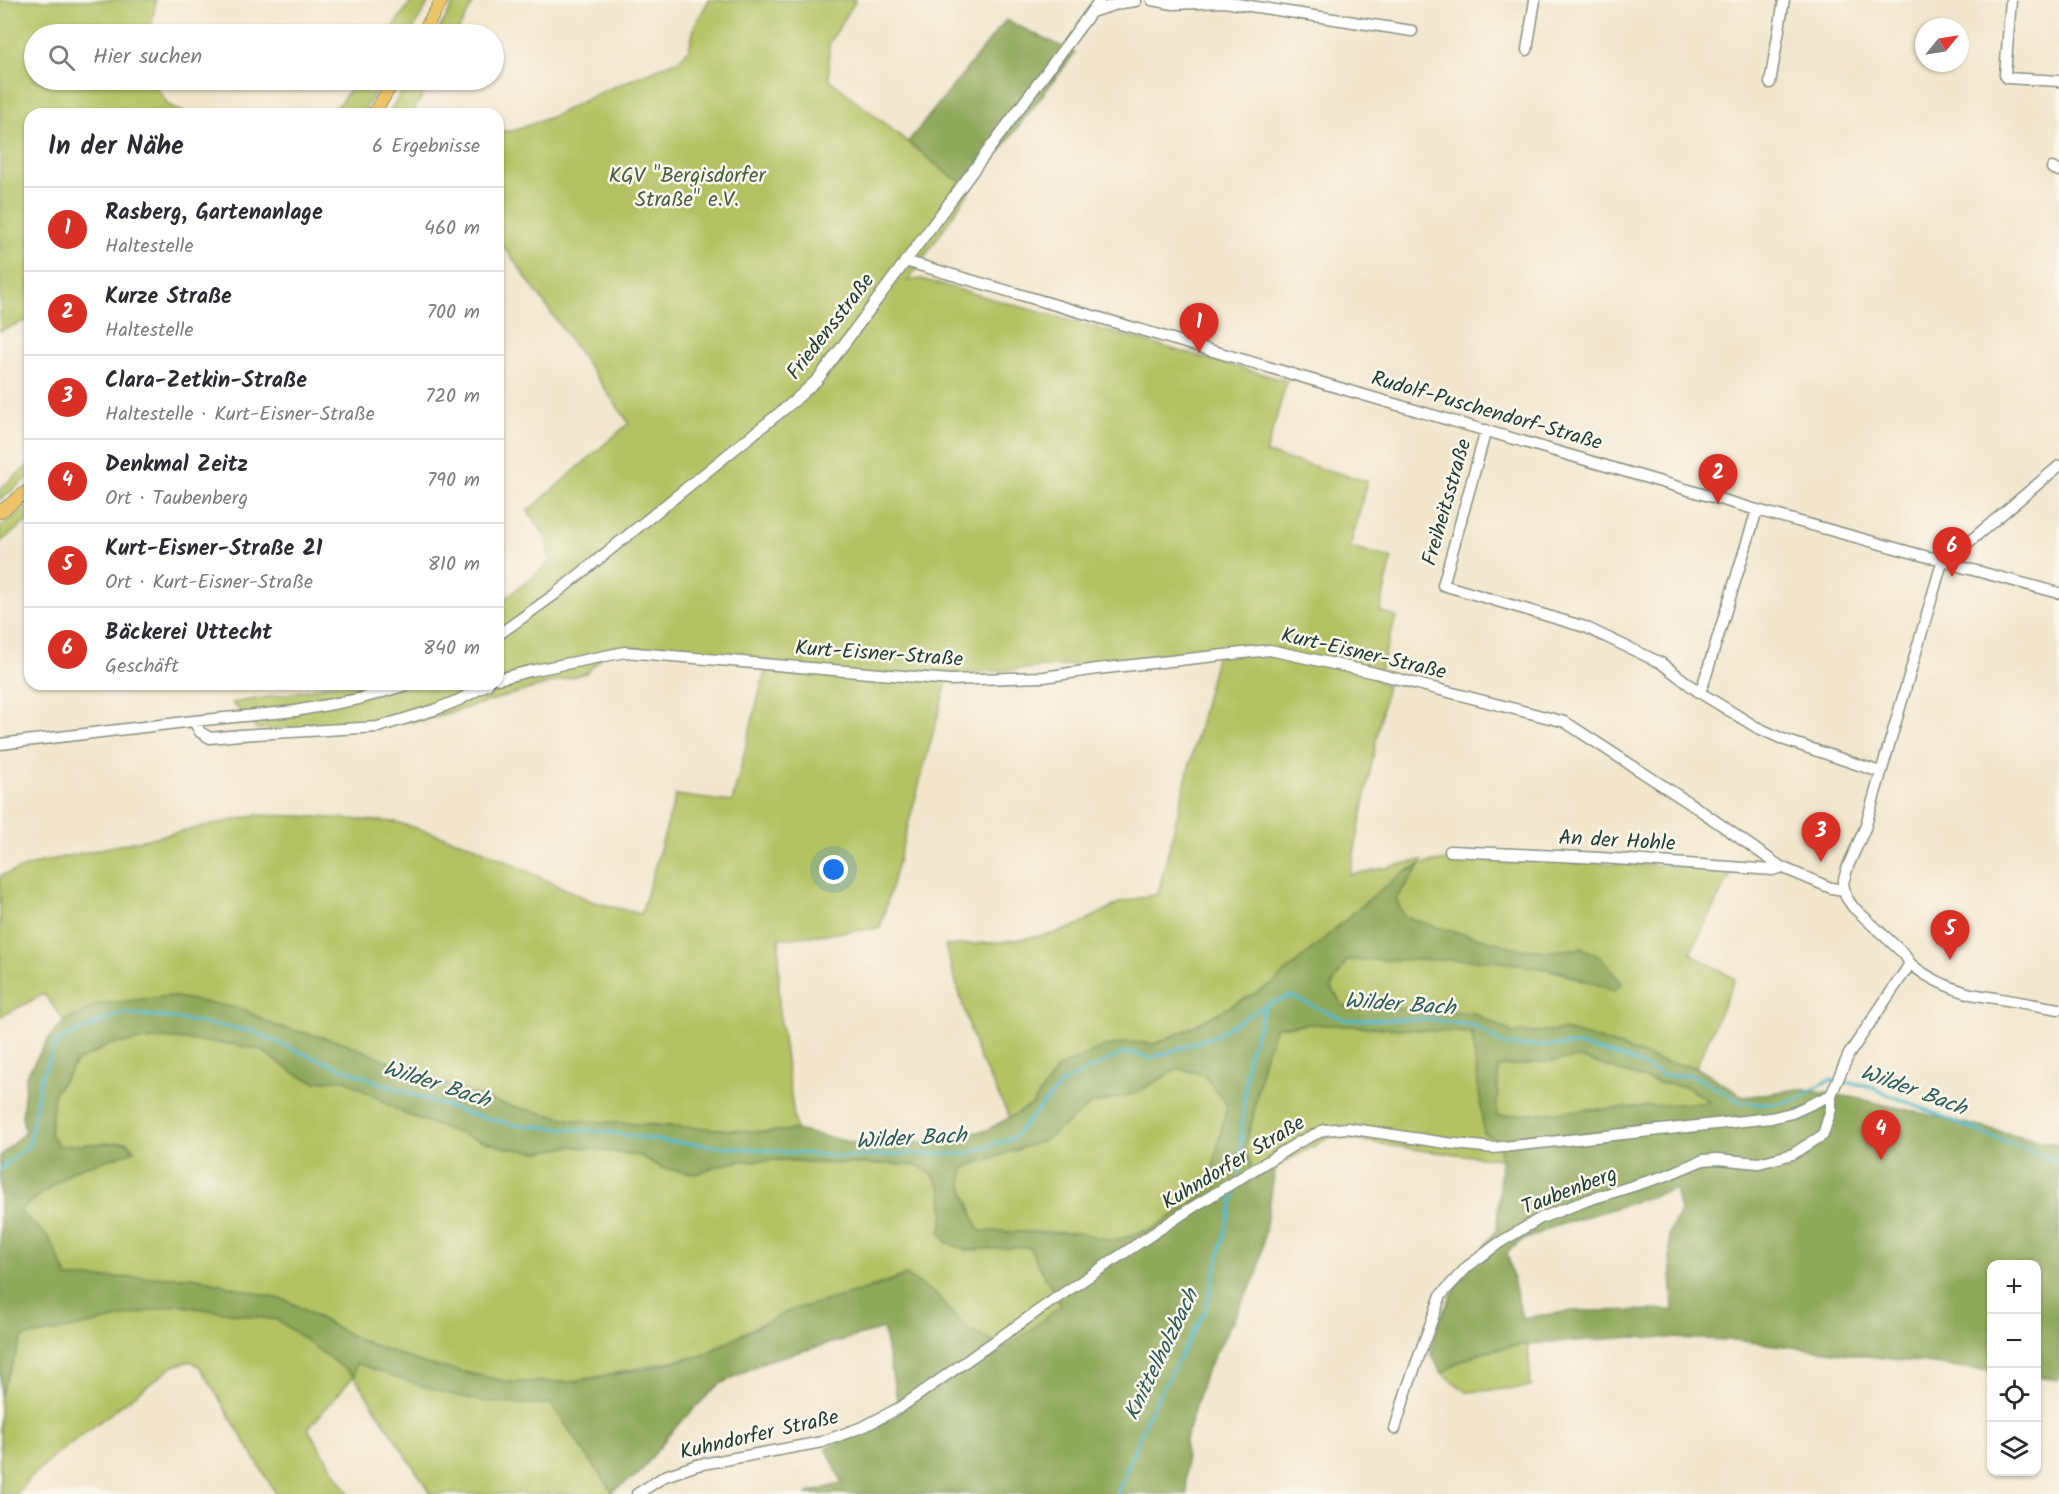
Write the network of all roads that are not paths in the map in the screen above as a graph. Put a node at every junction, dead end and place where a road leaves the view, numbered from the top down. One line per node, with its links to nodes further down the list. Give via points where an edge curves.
1 (442, 0): 9 (main road)
2 (1100, 0): 8 (street, Friedensstraße)
3 (1152, 0): 7 (street); 10 (street, via 1173,4 1224,2)
4 (1535, 0): 11 (street)
5 (1784, 0): 13 (street)
6 (2011, 0): 12 (street, via 2005,75)
7 (1134, 1): 8 (street)
8 (1091, 12): 16 (street, Friedensstraße)
9 (428, 24)
10 (1412, 31)
11 (1527, 50)
12 (2059, 81)
13 (1770, 83)
14 (389, 90): 15 (main road)
15 (377, 108)
16 (905, 261): 17 (street, Rudolf-Puschendorf-Straße); 24 (street, Friedensstraße, via 818,379 794,402)
17 (1486, 429): 20 (street, Rudolf-Puschendorf-Straße); 28 (street, Freiheitsstraße, via 1443,585 1585,627 1661,663)
18 (2059, 466): 22 (street, via 1957,552)
19 (24, 494): 21 (main road)
20 (1757, 510): 22 (street, Rudolf-Puschendorf-Straße); 28 (street)
21 (0, 512)
22 (1942, 559): 23 (street, Rudolf-Puschendorf-Straße); 31 (street)
23 (2059, 593)
24 (504, 631)
25 (504, 678): 33 (street, Kurt-Eisner-Straße, via 626,652 950,680 1044,677 1270,650 1565,722)
26 (390, 690): 29 (street, via 296,711)
27 (477, 690): 29 (street, via 434,710 378,727 210,738 200,732)
28 (1699, 692): 31 (street, via 1771,734)
29 (194, 721): 30 (street)
30 (0, 744)
31 (1880, 772): 34 (street, via 1845,876)
32 (1450, 851): 33 (street, An der Hohle, via 1773,870)
33 (1782, 867): 34 (street, Kurt-Eisner-Straße)
34 (1844, 890): 35 (street, via 1853,907)
35 (1909, 963): 36 (street, via 1959,991); 37 (street, via 1852,1048)
36 (2059, 1009)
37 (1835, 1086): 38 (street, Taubenberg, via 1822,1135 1793,1154 1759,1163 1703,1160 1533,1222 1467,1267 1441,1295); 39 (street, Kuhndorfer Straße, via 1792,1113 1771,1118 1493,1148 1347,1128 1324,1130 1190,1209 883,1417 822,1442 697,1465 665,1476)
38 (1395, 1429)
39 (637, 1494)

